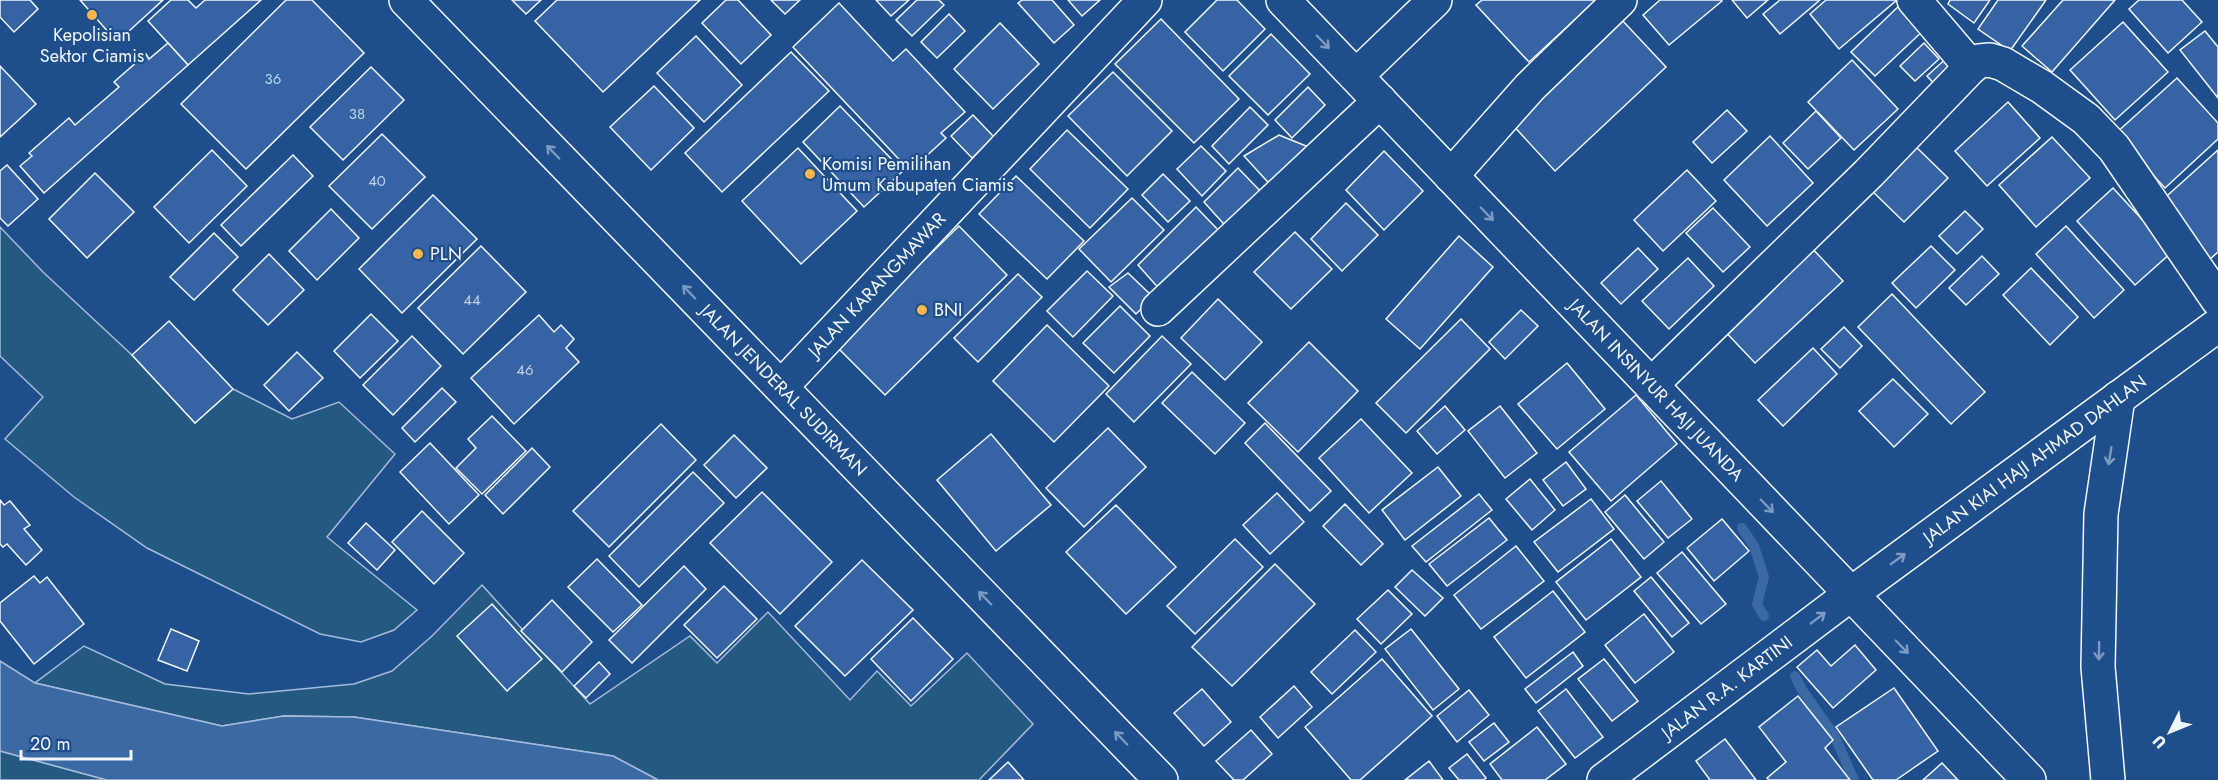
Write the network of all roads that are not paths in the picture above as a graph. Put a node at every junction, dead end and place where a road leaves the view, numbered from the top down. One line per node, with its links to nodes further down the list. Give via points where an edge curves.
1 (406, 0): 15 (main road, JALAN JENDERAL SUDIRMAN, one-way to 1)
2 (1145, 0): 15 (main road, JALAN KARANGMAWAR)
3 (1283, 0): 8 (main road, JALAN INSINYUR HAJI JUANDA, one-way to 8)
4 (1435, 0): 8 (main road)
5 (1620, 0): 10 (main road, via 1530,87)
6 (1914, 0): 7 (main road)
7 (1971, 67): 11 (main road, via 1990,60 2004,64 2086,119 2114,148); 14 (main road)
8 (1356, 76): 9 (main road, JALAN INSINYUR HAJI JUANDA)
9 (1380, 101): 10 (main road, JALAN INSINYUR HAJI JUANDA); 12 (main road)
10 (1451, 176): 14 (main road, JALAN INSINYUR HAJI JUANDA, one-way to 14)
11 (2218, 300)
12 (1158, 309)
13 (2218, 325): 16 (main road, JALAN KIAI HAJI AHMAD DAHLAN)
14 (1651, 386): 17 (main road, JALAN INSINYUR HAJI JUANDA, one-way to 17)
15 (781, 387): 18 (main road, JALAN JENDERAL SUDIRMAN, one-way to 15)
16 (2118, 398): 17 (main road, JALAN KIAI HAJI AHMAD DAHLAN, one-way to 16); 21 (main road, one-way to 21, via 2101,514 2098,667)
17 (1851, 594): 19 (main road, JALAN R.A. KARTINI, one-way to 17); 20 (main road, JALAN INSINYUR HAJI JUANDA, one-way to 20)
18 (1161, 780)
19 (1604, 780)
20 (2029, 780)
21 (2108, 780)

